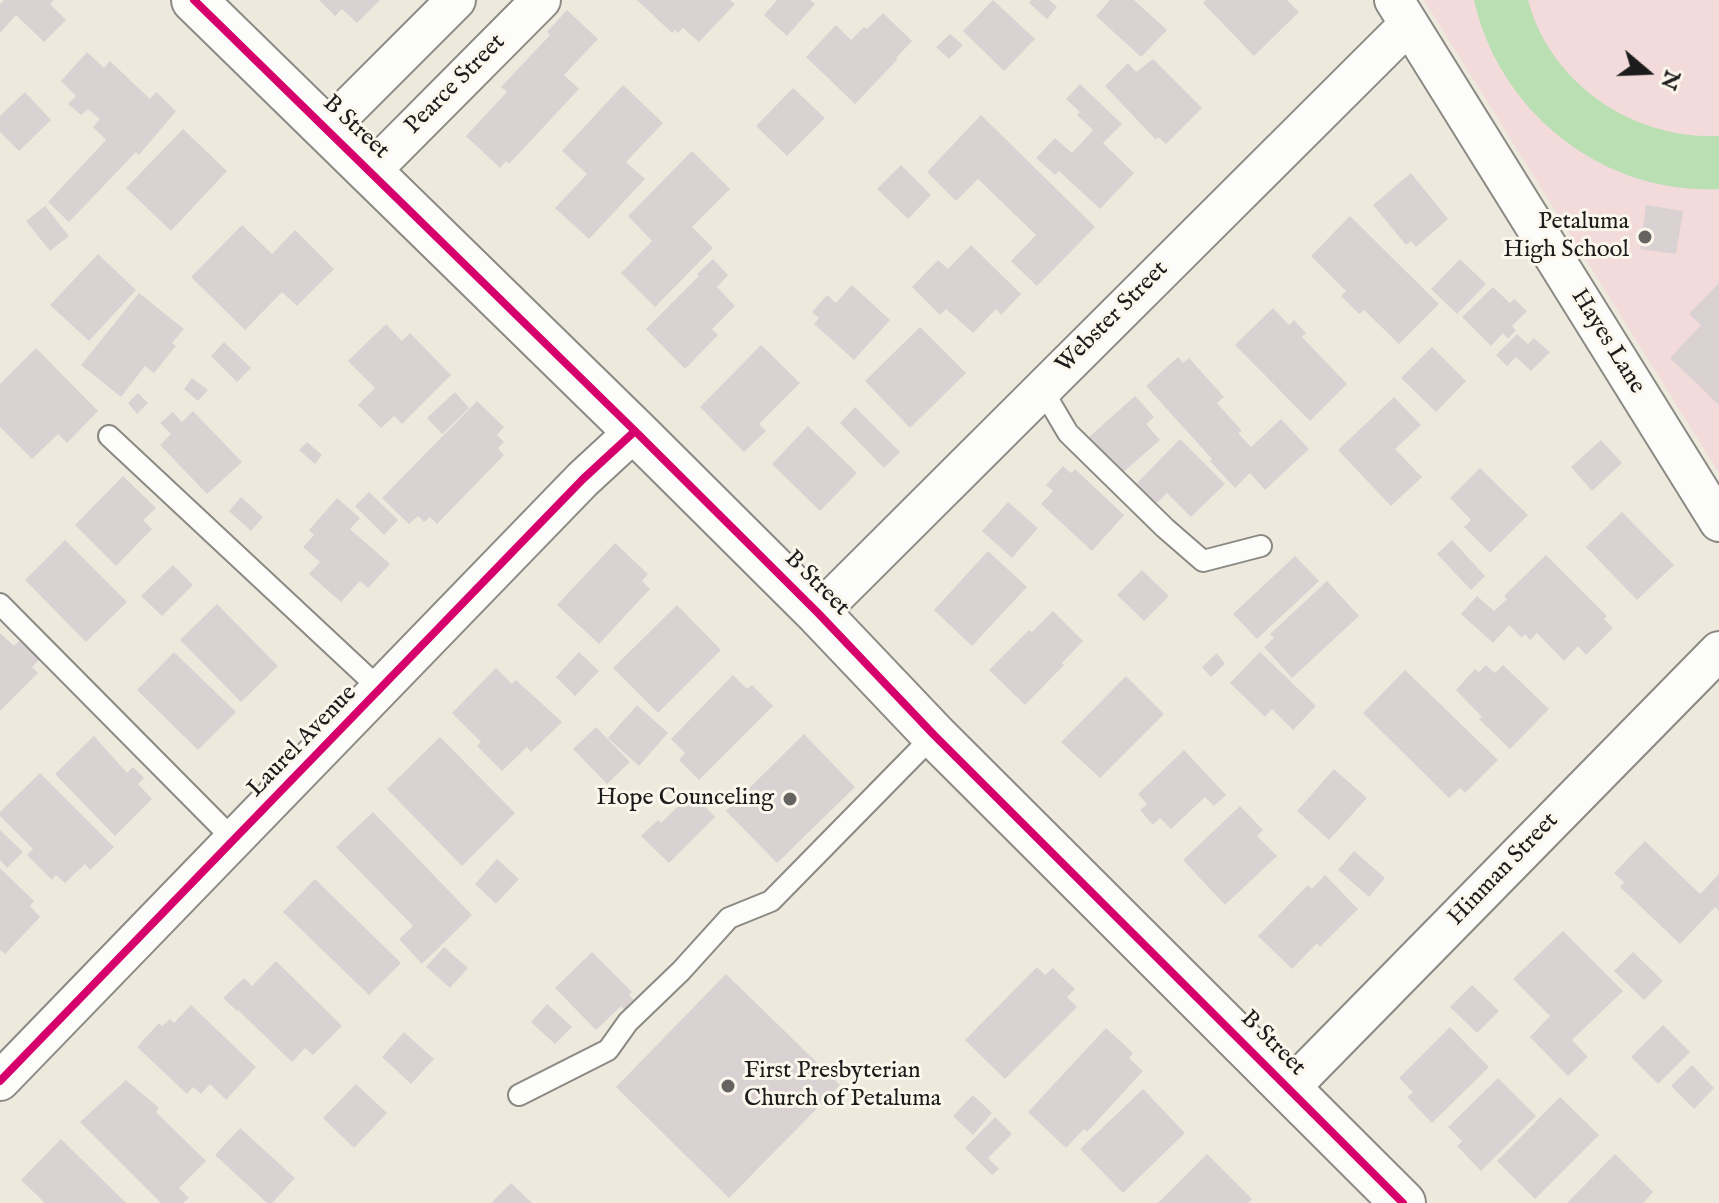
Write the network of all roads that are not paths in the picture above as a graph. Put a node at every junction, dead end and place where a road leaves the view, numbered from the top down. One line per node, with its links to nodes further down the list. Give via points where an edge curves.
1 (194, 0): 5 (street, B Street)
2 (456, 0): 5 (street)
3 (541, 0): 6 (street, Pearce Street)
4 (1401, 12): 7 (street, Webster Street); 10 (street, Hayes Lane)
5 (326, 130): 6 (street, B Street)
6 (371, 171): 8 (street, B Street)
7 (1042, 389): 11 (lane, via 1068,433 1203,561); 13 (street, Webster Street)
8 (635, 431): 13 (street, B Street); 15 (street, Laurel Avenue)
9 (109, 436): 15 (lane)
10 (1719, 522)
11 (1261, 546)
12 (0, 604): 17 (lane)
13 (818, 613): 16 (street, B Street)
14 (1719, 651): 19 (street, Hinman Street)
15 (381, 690): 17 (street, Laurel Avenue)
16 (934, 735): 19 (street, B Street); 20 (lane, via 771,901 729,918 628,1022 608,1050)
17 (234, 840): 18 (street, Laurel Avenue)
18 (0, 1081)
19 (1289, 1089): 21 (street, B Street)
20 (519, 1095)
21 (1403, 1203)

